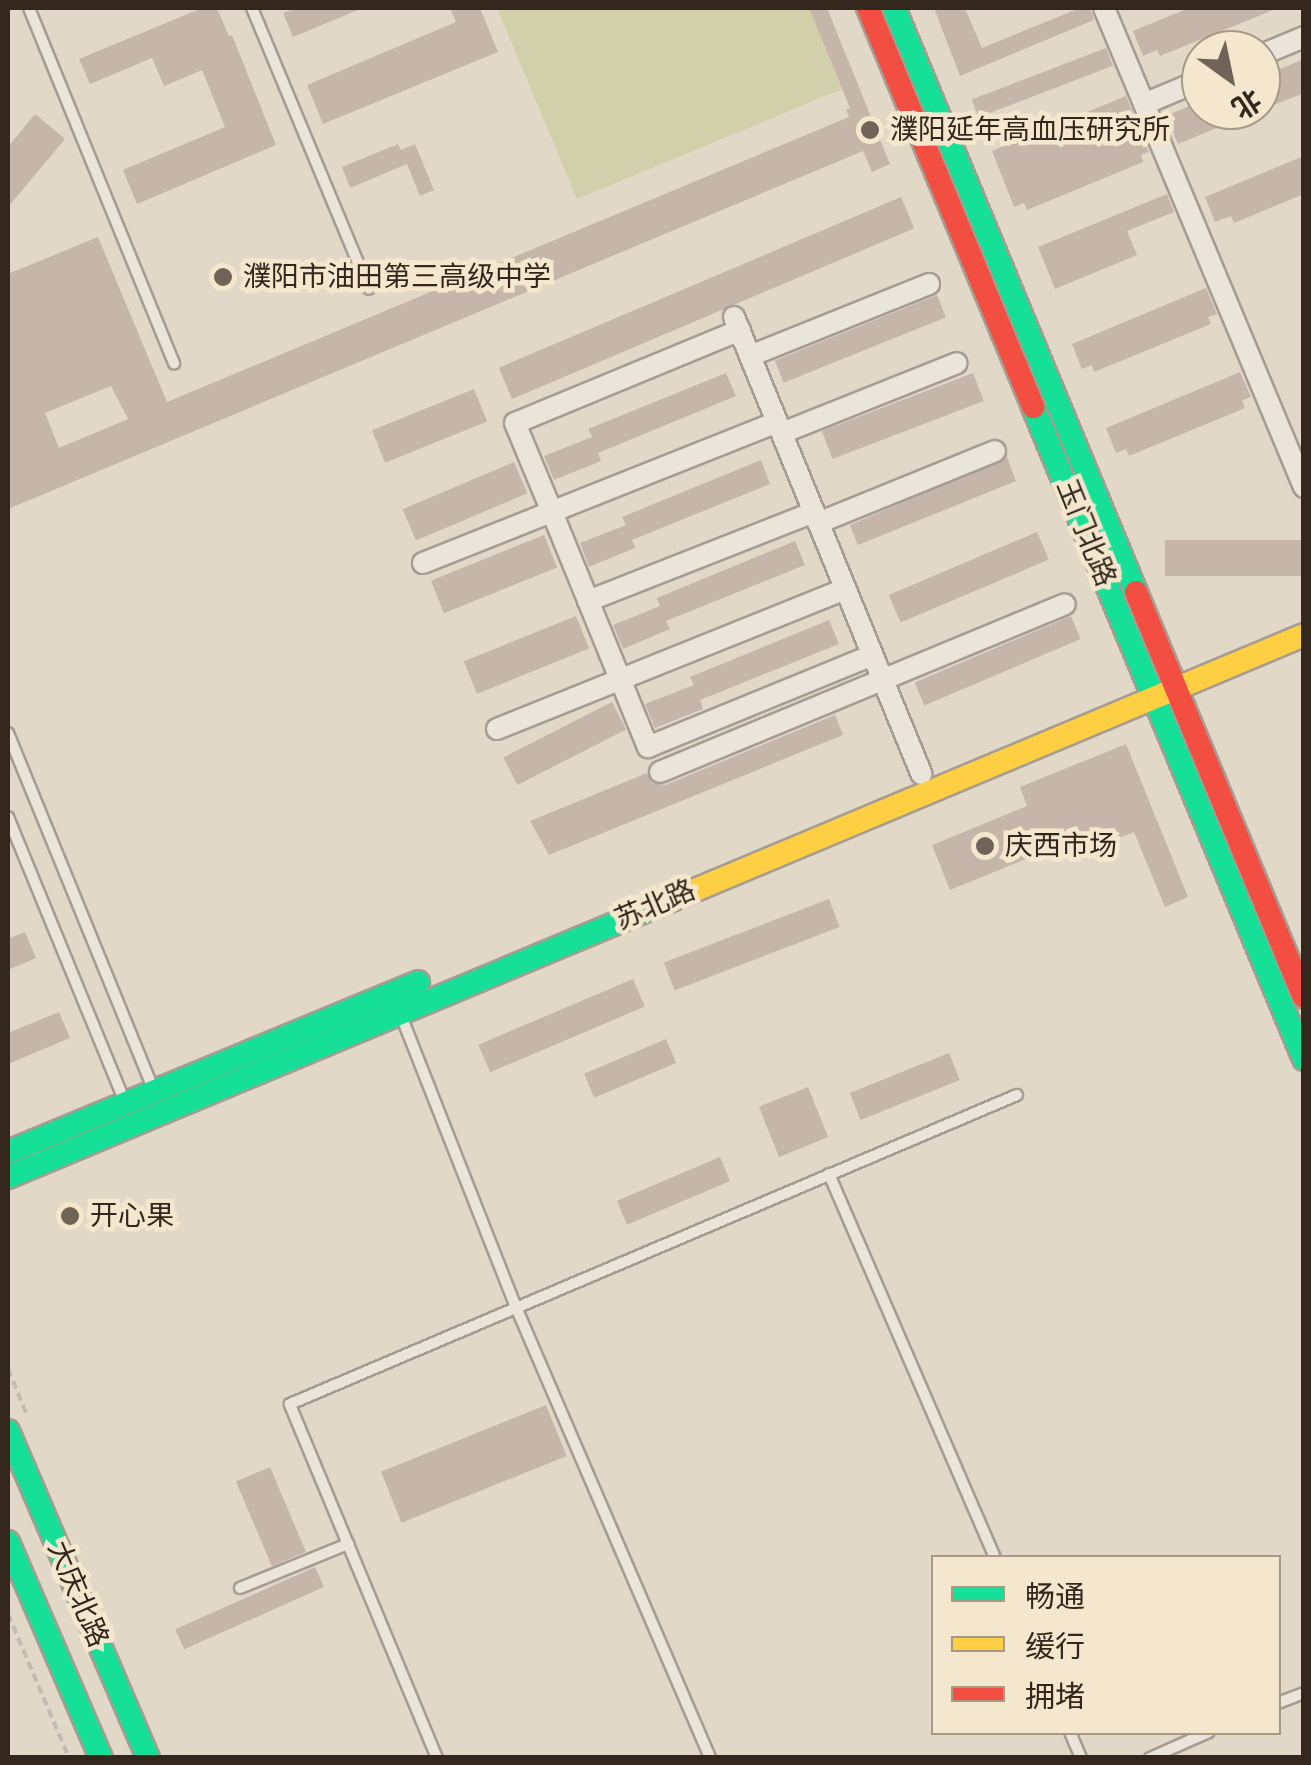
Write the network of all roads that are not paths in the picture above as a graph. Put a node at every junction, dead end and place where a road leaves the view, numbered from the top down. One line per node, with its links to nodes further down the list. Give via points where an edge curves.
1 (29, 8): 12 (lane)
2 (252, 8): 9 (lane)
3 (868, 8): 27 (street, 玉门北路)
4 (894, 8): 27 (street, 玉门北路)
5 (1104, 8): 7 (street)
6 (1181, 88): 7 (street)
7 (1144, 104): 15 (street)
8 (929, 284): 10 (street)
9 (369, 289)
10 (750, 356): 13 (street); 16 (street, via 737,323 516,422)
11 (957, 363): 13 (street)
12 (174, 364)
13 (779, 427): 16 (street); 17 (street)
14 (995, 451): 17 (street)
15 (1304, 487)
16 (552, 512): 18 (street); 20 (street)
17 (816, 517): 19 (street); 20 (street)
18 (423, 563)
19 (846, 589): 24 (street); 25 (street)
20 (588, 601): 25 (street)
21 (1066, 604): 26 (street)
22 (1304, 616): 27 (street, 苏北路)
23 (1304, 635): 27 (street, 苏北路)
24 (872, 655): 25 (street, via 648,747); 26 (street)
25 (621, 680): 28 (street)
26 (883, 681): 30 (street); 31 (street)
27 (1161, 684): 31 (street, 苏北路); 33 (street, 玉门北路); 34 (street, 苏北路); 35 (street, 玉门北路)
28 (496, 729)
29 (8, 733): 36 (lane)
30 (660, 772)
31 (921, 774): 36 (street, 苏北路)
32 (8, 816): 38 (lane)
33 (1304, 997)
34 (399, 1012): 41 (street, 苏北路); 42 (lane)
35 (1304, 1059)
36 (154, 1091): 38 (street, 苏北路)
37 (1017, 1095): 40 (lane)
38 (125, 1103): 39 (street, 苏北路)
39 (8, 1152)
40 (829, 1174): 42 (lane); 46 (lane)
41 (8, 1178)
42 (516, 1307): 45 (lane, via 290,1404); 52 (lane)
43 (8, 1431): 50 (street, 大庆北路)
44 (8, 1542): 49 (street, 大庆北路)
45 (348, 1544): 47 (lane); 51 (lane)
46 (994, 1555)
47 (240, 1588)
48 (1202, 1735): 53 (lane)
49 (101, 1758)
50 (148, 1758)
51 (437, 1758)
52 (710, 1758)
53 (1150, 1758)

